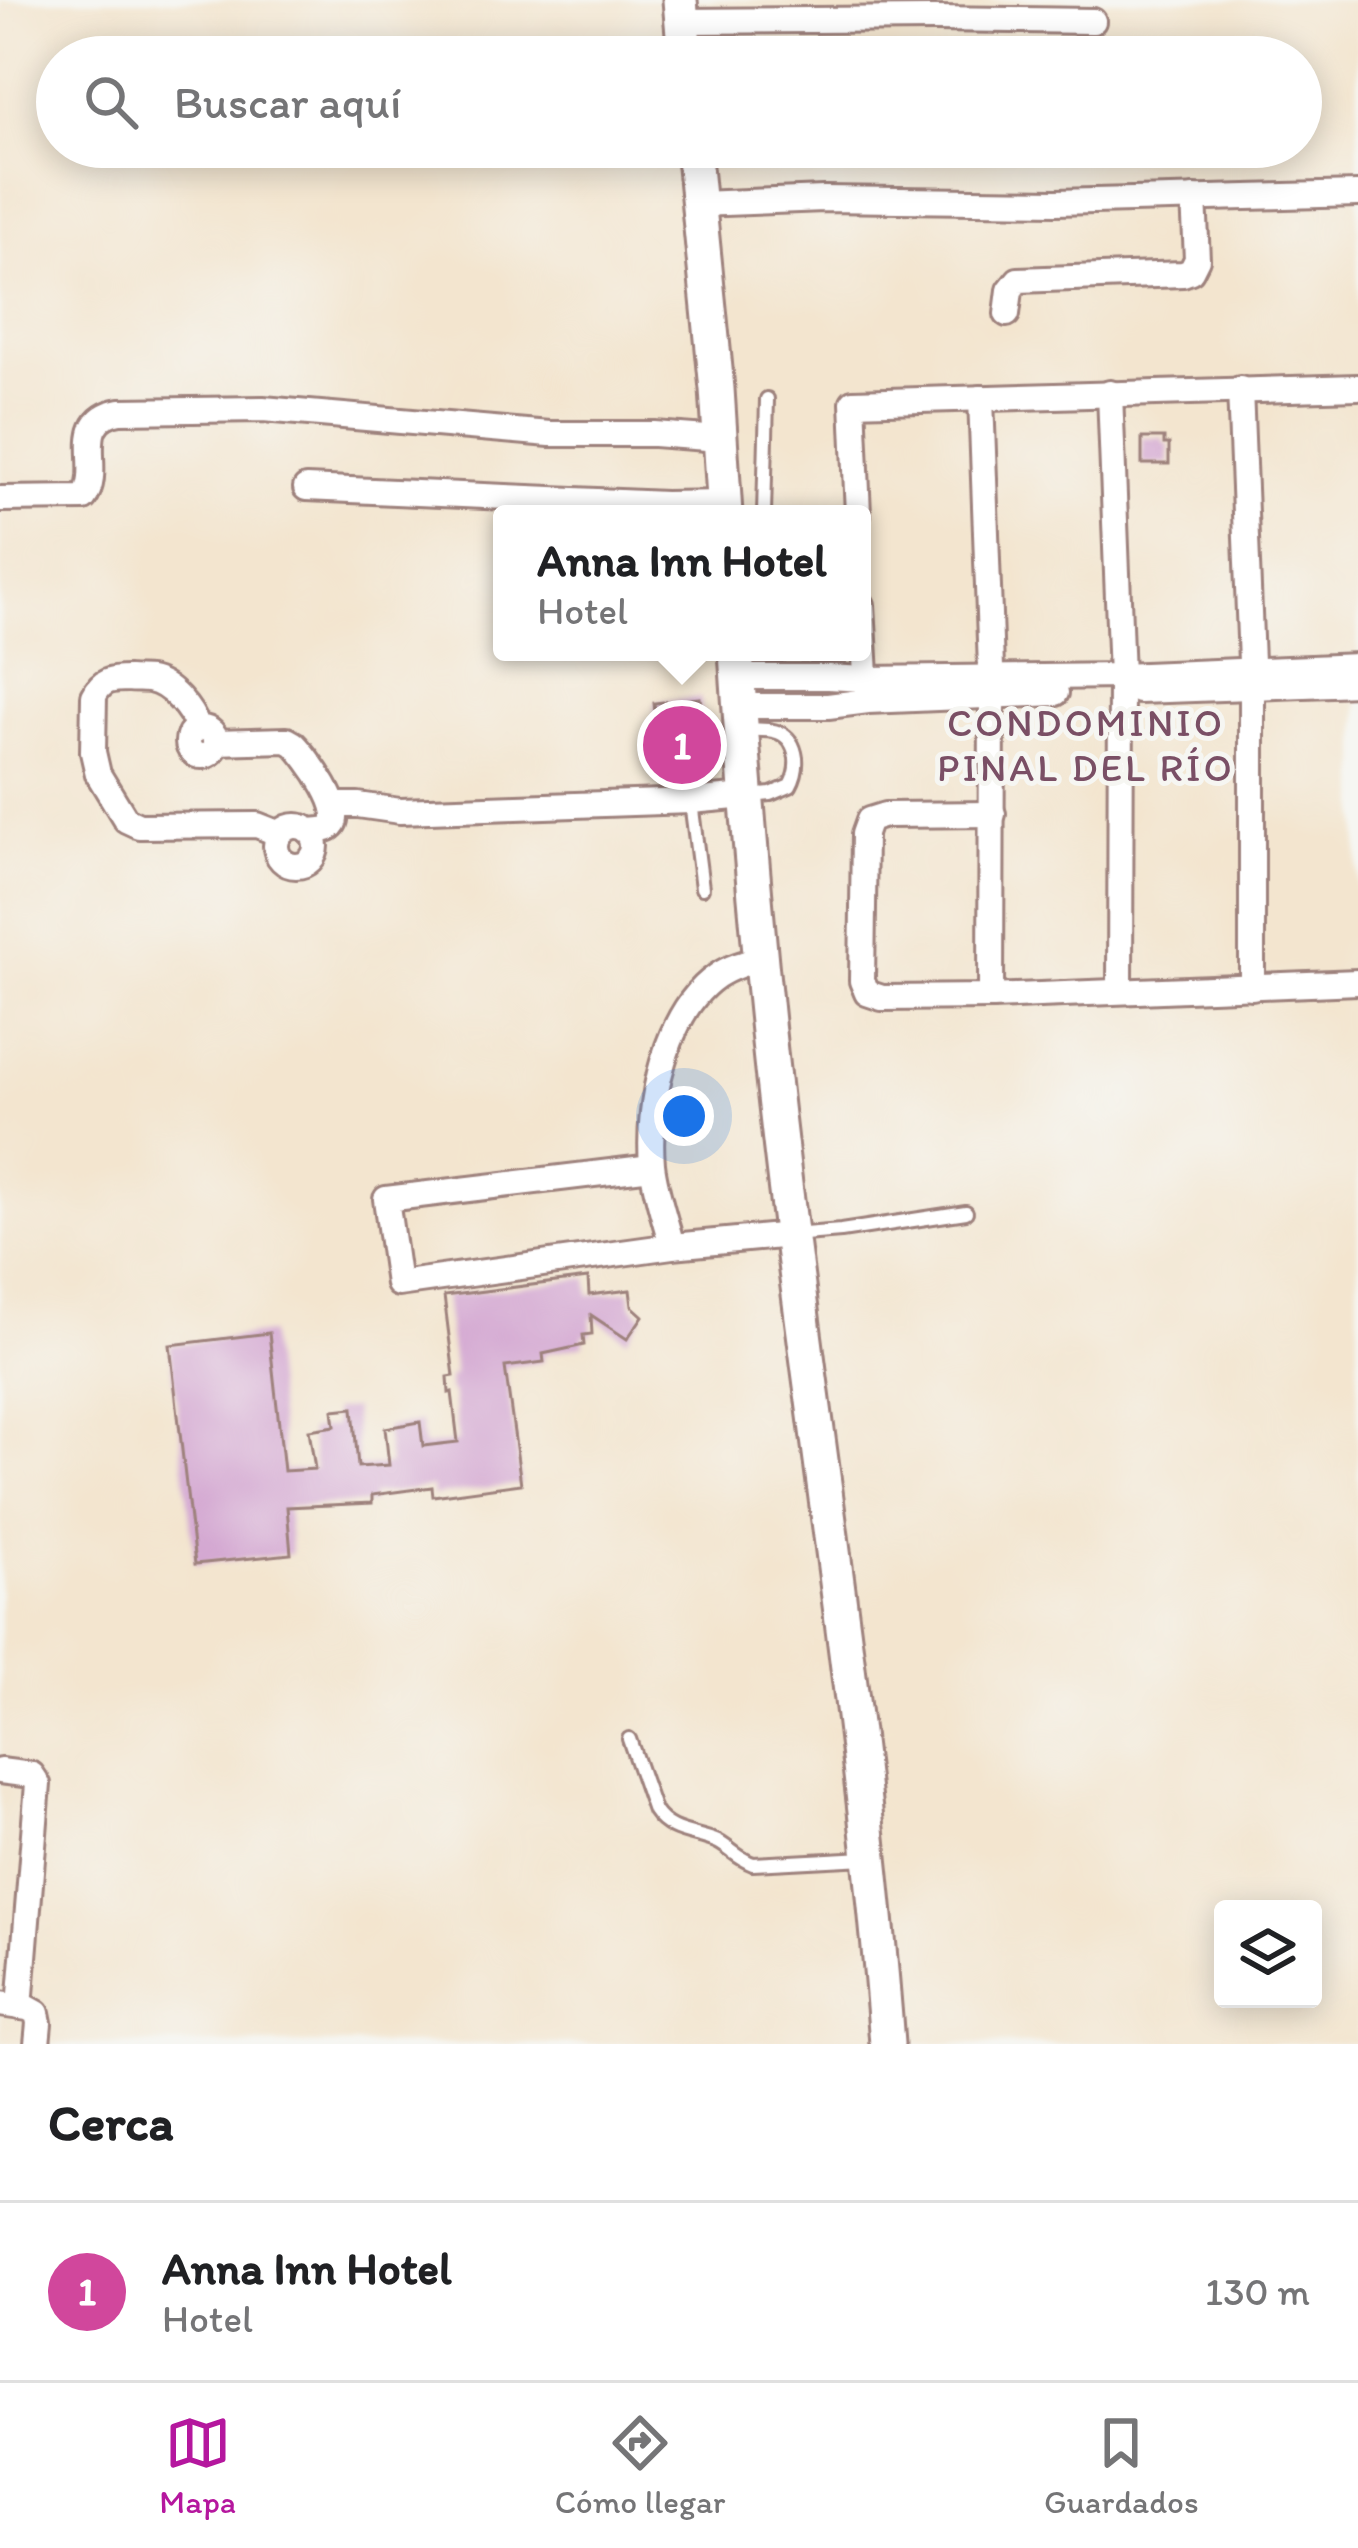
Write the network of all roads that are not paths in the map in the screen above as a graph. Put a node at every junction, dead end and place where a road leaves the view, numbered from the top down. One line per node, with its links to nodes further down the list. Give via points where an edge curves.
1 (681, 11): 2 (street)
2 (1093, 20)
3 (695, 168): 6 (main road)
4 (1358, 194): 5 (street)
5 (1194, 198): 6 (street); 7 (street, via 1191,271 1018,280)
6 (699, 204): 13 (main road)
7 (1007, 314)
8 (1358, 387): 9 (street)
9 (1240, 389): 10 (street); 23 (street)
10 (1110, 393): 11 (street); 25 (street)
11 (981, 398): 19 (street, via 853,402); 26 (street)
12 (766, 399): 18 (lane)
13 (720, 439): 15 (street, via 263,409 120,411 95,423 84,498); 17 (main road)
14 (306, 488): 16 (street)
15 (0, 499)
16 (680, 505)
17 (725, 505)
18 (764, 505)
19 (858, 505)
20 (865, 661): 27 (street)
21 (1358, 666): 23 (street)
22 (792, 678): 27 (street, via 828,676); 28 (street); 29 (street)
23 (1251, 678): 24 (street); 25 (street); 39 (street)
24 (1358, 683)
25 (1120, 684): 26 (street); 40 (street)
26 (991, 686): 27 (street); 33 (street)
27 (866, 690): 29 (street, via 828,706)
28 (739, 691): 29 (street); 30 (main road); 30 (lane, via 789,738 795,755 790,786)
29 (793, 706)
30 (746, 796): 31 (street); 37 (main road)
31 (691, 801): 32 (street, via 400,812); 36 (lane)
32 (336, 805): 34 (street, via 333,824); 35 (street, via 290,741 207,735 155,681 98,688 96,769 126,820 257,825)
33 (993, 814): 41 (street); 41 (street, via 868,820 862,981 882,998)
34 (309, 831): 35 (street, via 297,826); 35 (street, via 313,856 296,866 276,852)
35 (280, 834)
36 (702, 888)
37 (760, 959): 42 (street, via 720,974 682,1017 657,1087); 44 (main road)
38 (1358, 982): 39 (street)
39 (1252, 987): 40 (street)
40 (1120, 990): 41 (street)
41 (991, 997)
42 (652, 1167): 45 (street); 45 (street, via 386,1199 398,1284)
43 (966, 1212): 44 (lane)
44 (791, 1235): 45 (street); 48 (main road)
45 (672, 1246)
46 (629, 1739): 48 (lane, via 654,1811 673,1828 753,1864)
47 (0, 1771): 49 (street, via 32,1775 38,1784)
48 (870, 1858): 51 (main road)
49 (10, 2005): 50 (street, via 37,2013)
50 (37, 2044)
51 (887, 2044)

